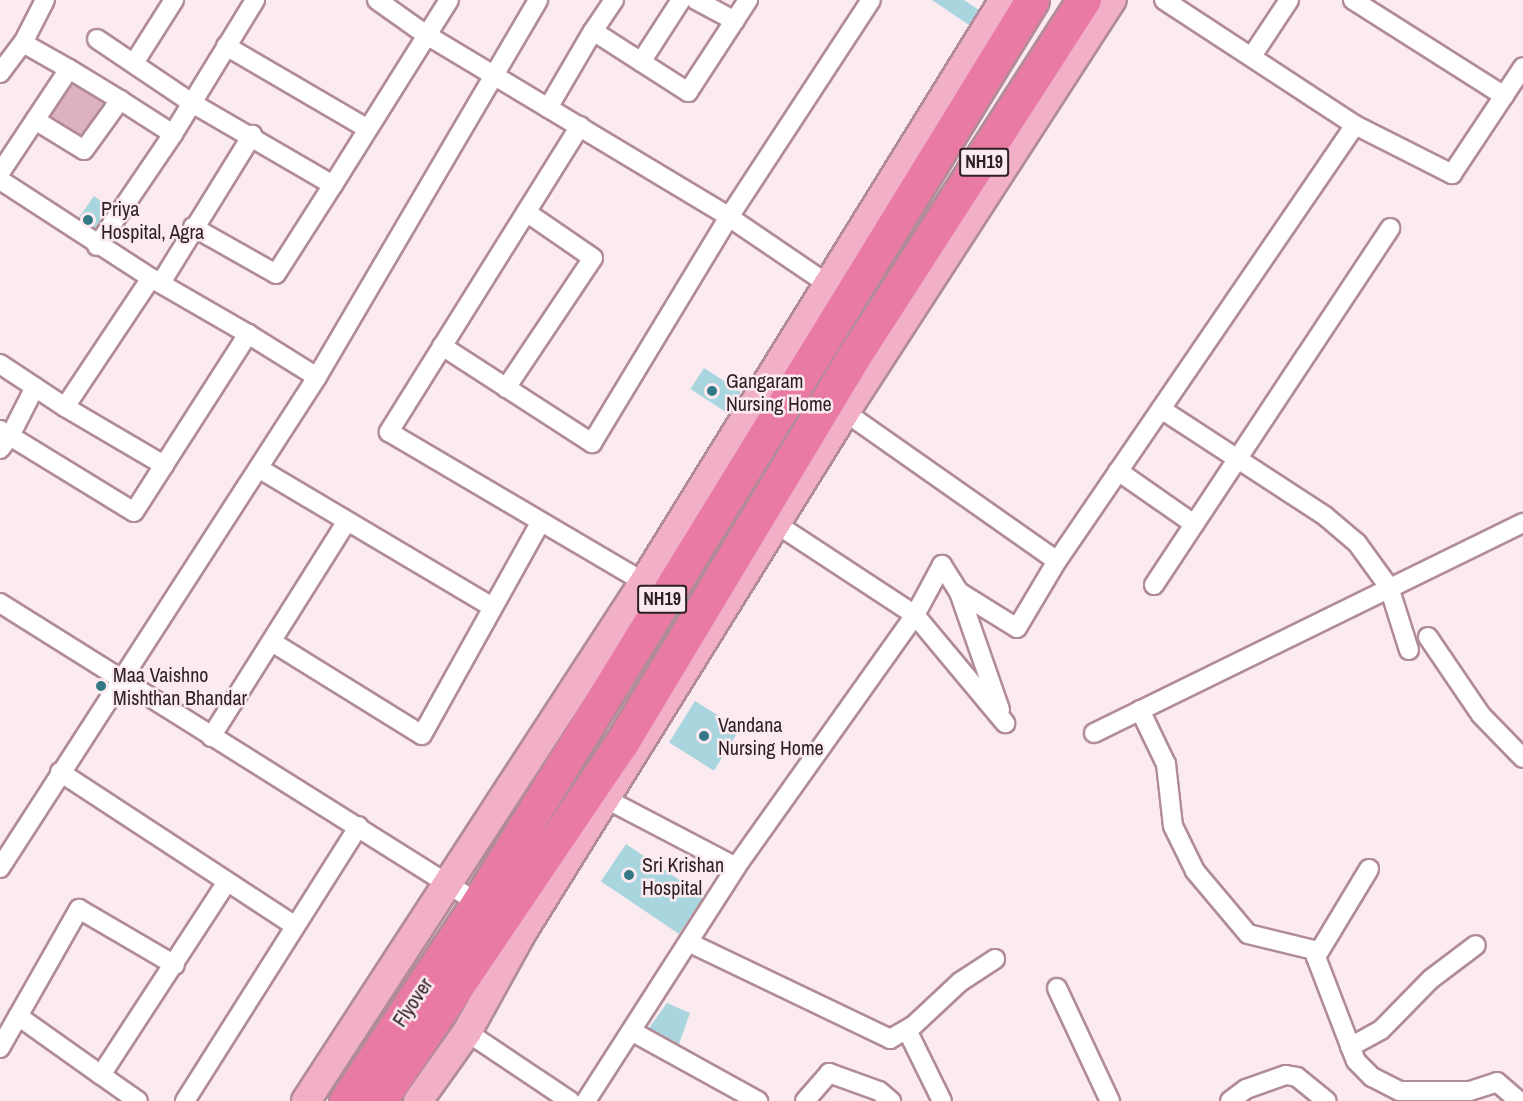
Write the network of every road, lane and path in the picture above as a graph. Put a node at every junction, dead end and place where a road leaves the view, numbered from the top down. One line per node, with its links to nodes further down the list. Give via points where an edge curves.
1 (45, 0): 23 (street)
2 (174, 0): 27 (street)
3 (255, 0): 24 (street)
4 (377, 0): 21 (street)
5 (449, 0): 21 (street)
6 (538, 0): 31 (street)
7 (614, 0): 20 (street)
8 (681, 0): 26 (street)
9 (696, 0): 19 (street)
10 (748, 0): 19 (street)
11 (871, 0): 46 (street)
12 (1004, 0): 51 (main road)
13 (1032, 0): 51 (highway, NH19)
14 (1084, 0): 95 (highway, NH19, via 879,320 621,744)
15 (1112, 0): 60 (main road)
16 (1164, 0): 25 (street)
17 (1289, 0): 25 (street)
18 (1353, 0): 32 (street)
19 (735, 21): 26 (street, via 688,92)
20 (594, 31): 26 (street); 35 (street)
21 (425, 34): 31 (street); 39 (street)
22 (97, 39): 27 (street)
23 (23, 42): 29 (street); 30 (street)
24 (226, 46): 34 (street); 39 (street)
25 (1252, 56): 37 (street)
26 (641, 62)
27 (134, 63): 34 (street)
28 (1523, 67): 32 (street)
29 (69, 69): 33 (street); 36 (street)
30 (0, 73)
31 (492, 74): 35 (street); 55 (street)
32 (1504, 96): 37 (street, via 1452,174)
33 (120, 100): 36 (street, via 84,150); 40 (street)
34 (192, 103): 40 (street); 41 (street)
35 (548, 108): 38 (street)
36 (35, 120): 42 (street)
37 (1355, 125): 59 (street)
38 (580, 126): 45 (street); 46 (street)
39 (368, 129): 44 (street)
40 (173, 134): 49 (street)
41 (252, 135): 44 (street); 47 (street)
42 (0, 173)
43 (0, 180): 49 (street)
44 (333, 185): 47 (street, via 276,274)
45 (526, 212): 53 (street); 57 (street, via 593,258)
46 (729, 217): 51 (street); 57 (street, via 592,443)
47 (193, 227): 50 (street)
48 (1390, 228): 62 (street)
49 (97, 246): 50 (street)
50 (157, 279): 52 (street); 58 (street)
51 (838, 291): 72 (main road); 95 (highway, NH19)
52 (248, 334): 55 (street); 63 (street)
53 (442, 346): 57 (street); 67 (street, via 389,432)
54 (0, 364): 56 (street)
55 (317, 378): 64 (street)
56 (35, 387): 58 (street); 61 (street)
57 (506, 388)
58 (65, 407): 63 (street)
59 (1161, 409): 62 (street); 65 (street)
60 (845, 412): 70 (main road); 71 (street)
61 (3, 439): 63 (street, via 134,512)
62 (1237, 458): 69 (street); 74 (street, via 1325,516 1357,543)
63 (164, 465)
64 (260, 469): 66 (street); 82 (street)
65 (1118, 471): 69 (street); 71 (street)
66 (347, 521): 77 (street); 80 (street)
67 (540, 523): 72 (street); 77 (street)
68 (1523, 523): 74 (street)
69 (1194, 524): 73 (street)
70 (778, 525): 78 (street); 88 (main road)
71 (1057, 561): 75 (street, via 1017,628)
72 (644, 582): 94 (main road)
73 (1154, 585)
74 (1389, 587): 81 (street); 83 (street)
75 (958, 592): 78 (street, via 942,565); 78 (street, via 1005,723)
76 (0, 603): 82 (street)
77 (491, 606): 80 (street, via 422,735)
78 (915, 615): 90 (street)
79 (1428, 637): 86 (street, via 1481,715)
80 (272, 642): 85 (street)
81 (1409, 650)
82 (122, 678): 85 (street); 87 (street)
83 (1140, 710): 84 (street); 99 (street, via 1166,764 1173,826 1195,871 1248,934)
84 (1094, 733)
85 (211, 737): 89 (street)
86 (1523, 758)
87 (60, 772): 91 (street); 93 (street)
88 (608, 800): 90 (street); 95 (main road)
89 (359, 826): 94 (street); 96 (street)
90 (736, 867): 97 (street)
91 (0, 868)
92 (1369, 869): 99 (street)
93 (227, 882): 96 (street); 101 (street)
94 (450, 883): 95 (street); 113 (main road)
95 (500, 918): 105 (main road); 114 (highway, Flyover / NH19); 115 (highway, Flyover / NH19)
96 (295, 926): 112 (street)
97 (690, 943): 104 (street, via 883,1038); 106 (street)
98 (1476, 945): 107 (street, via 1431,979 1381,1030)
99 (1318, 951): 107 (street, via 1318,966)
100 (995, 959): 104 (street, via 960,982)
101 (175, 965): 103 (street, via 79,909); 109 (street)
102 (1057, 988): 123 (street)
103 (18, 1016): 108 (street); 109 (street)
104 (907, 1030): 122 (street)
105 (466, 1032): 116 (main road); 117 (street)
106 (633, 1032): 118 (street); 119 (street)
107 (1350, 1047): 126 (street, via 1362,1069 1399,1091 1470,1091 1497,1082)
108 (0, 1048)
109 (101, 1075): 111 (street)
110 (869, 1095): 120 (street, via 829,1073); 121 (street)
111 (138, 1101)
112 (185, 1101)
113 (306, 1101)
114 (346, 1101)
115 (378, 1101)
116 (418, 1101)
117 (570, 1101)
118 (586, 1101)
119 (758, 1101)
120 (805, 1101)
121 (891, 1101)
122 (942, 1101)
123 (1110, 1101)
124 (1230, 1101): 125 (street, via 1246,1089 1286,1075 1298,1077)
125 (1327, 1101)
126 (1519, 1101)

